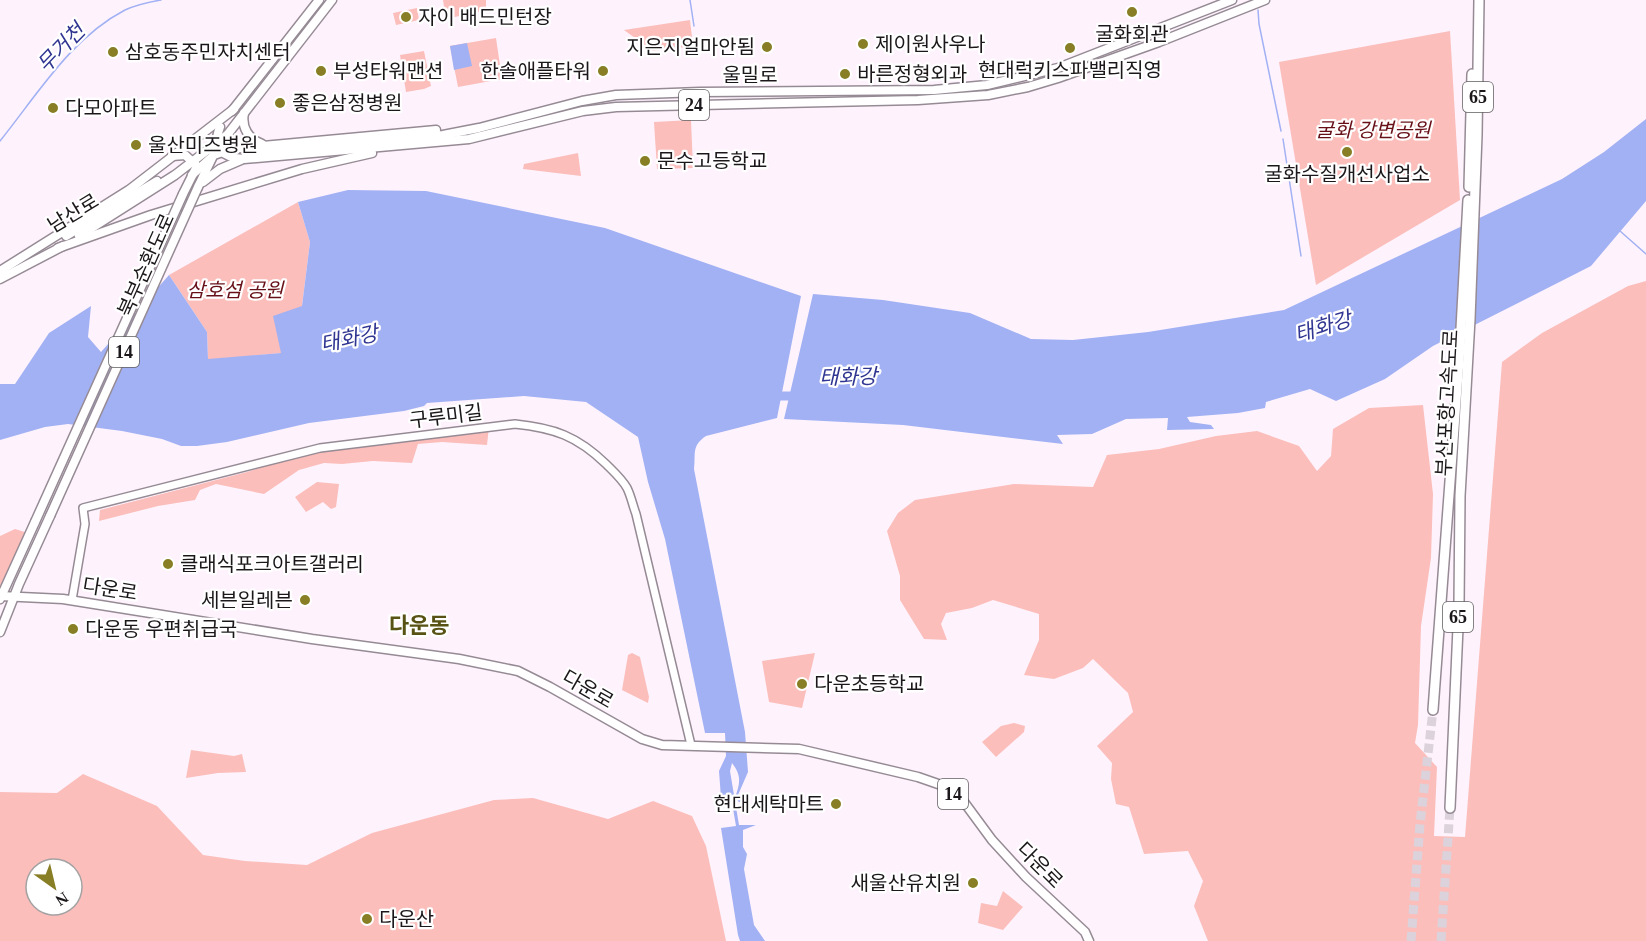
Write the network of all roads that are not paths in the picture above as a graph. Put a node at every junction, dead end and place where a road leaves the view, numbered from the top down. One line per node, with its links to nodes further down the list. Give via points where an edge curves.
1 (319, 0): 7 (main road, 북부순환도로)
2 (332, 0): 8 (main road, 북부순환도로)
3 (1232, 0): 9 (main road, 울밀로 / 24, via 1065,66 987,85 934,90 616,95)
4 (1265, 0): 11 (main road, 울밀로 / 24, via 1067,75 988,95 616,107 583,111 476,138)
5 (1474, 0): 28 (highway, 부산포항고속도로 / 65, via 1467,233)
6 (1479, 0): 30 (highway, 부산포항고속도로 / 65)
7 (234, 109): 10 (main road, 북부순환도로); 15 (main road)
8 (244, 113): 12 (main road, via 247,133); 13 (main road, 북부순환도로)
9 (508, 121): 12 (main road); 14 (main road, 울밀로 / 24, via 419,138)
10 (220, 127): 13 (main road); 17 (main road, 북부순환도로)
11 (420, 144): 16 (main road); 21 (main road, via 302,169 130,221)
12 (266, 145): 13 (main road)
13 (218, 149): 16 (main road, via 226,156); 17 (main road); 19 (main road, 북부순환도로)
14 (258, 152)
15 (172, 156): 17 (main road, via 185,155); 22 (main road, via 129,190)
16 (244, 159): 19 (main road, via 220,169)
17 (198, 163): 18 (main road); 19 (main road); 20 (main road, 북부순환도로)
18 (164, 180): 20 (main road, via 179,182); 21 (main road); 22 (main road, 남산로)
19 (198, 187): 25 (main road, 북부순환도로 / 14, bridge)
20 (183, 194): 24 (main road, 북부순환도로 / 14, bridge)
21 (58, 248): 23 (main road, 남산로)
22 (0, 271)
23 (0, 279)
24 (0, 595): 25 (main road, 다운로 / 14)
25 (14, 596): 26 (main road, 다운로 / 14); 27 (main road, 북부순환도로)
26 (72, 600): 29 (main road, 다운로 / 14, via 518,671 642,739 662,745); 29 (street, 구루미길, via 85,524 83,508 320,448 515,424 544,427 591,450 628,489)
27 (0, 632)
28 (1433, 710)
29 (691, 745): 31 (main road, 다운로 / 14, via 799,748 941,785 964,802 992,840 1085,932)
30 (1450, 808)
31 (1089, 941)

